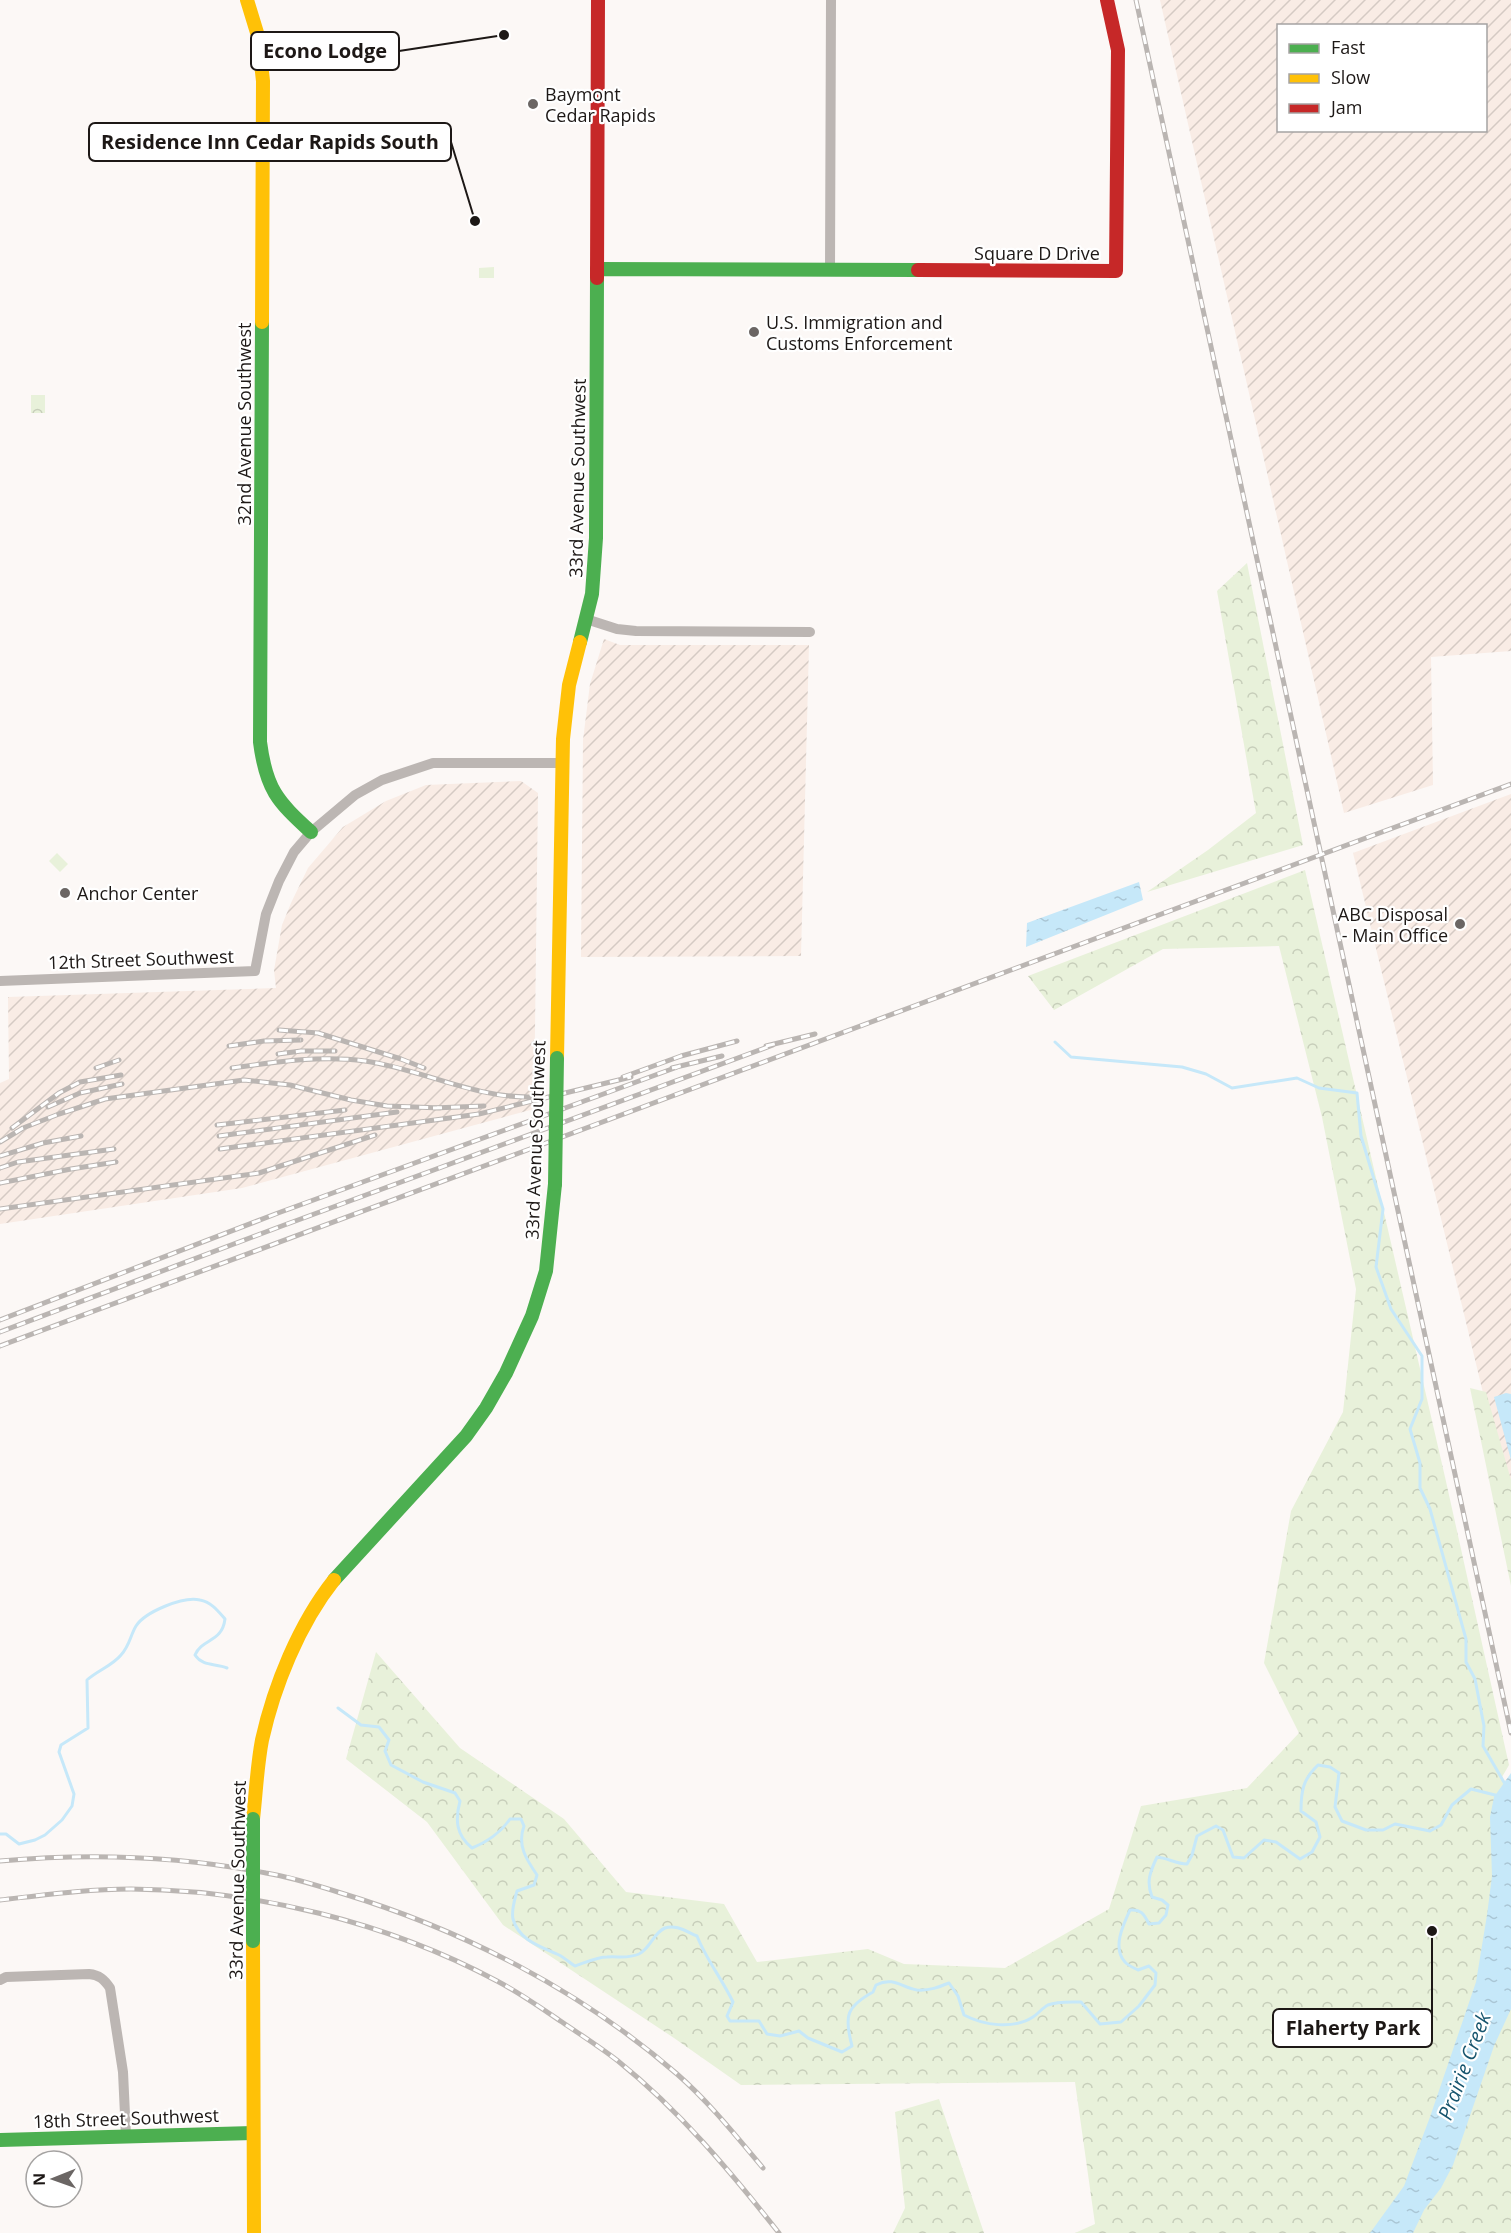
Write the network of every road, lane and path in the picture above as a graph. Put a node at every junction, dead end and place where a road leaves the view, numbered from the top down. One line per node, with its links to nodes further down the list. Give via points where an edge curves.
1 (247, 0): 10 (street, 32nd Avenue Southwest, via 258,36 263,81 260,742 269,786 279,803)
2 (598, 0): 5 (street, 33rd Avenue Southwest)
3 (831, 0): 6 (street)
4 (1107, 0): 6 (street, Square D Drive, via 1118,50 1116,271)
5 (597, 269): 6 (street, Square D Drive); 7 (street, 33rd Avenue Southwest, via 596,538)
6 (830, 271)
7 (586, 619): 8 (street, via 636,631); 9 (street, 33rd Avenue Southwest, via 567,700)
8 (810, 632)
9 (562, 763): 10 (street, 12th Street Southwest, via 433,763 382,780 355,795); 13 (street, 33rd Avenue Southwest, bridge, via 555,1184 546,1271 532,1316 486,1408 466,1437 332,1582 287,1660 262,1741 253,1819)
10 (311, 832): 11 (street, 12th Street Southwest, via 294,852 279,881 266,914 255,972)
11 (0, 981)
12 (0, 1980): 14 (street, via 88,1974 105,1980 110,1988 123,2072)
13 (253, 2133): 14 (street, 18th Street Southwest); 16 (street, 33rd Avenue Southwest)
14 (126, 2136): 15 (street, 18th Street Southwest)
15 (0, 2140)
16 (254, 2233)

